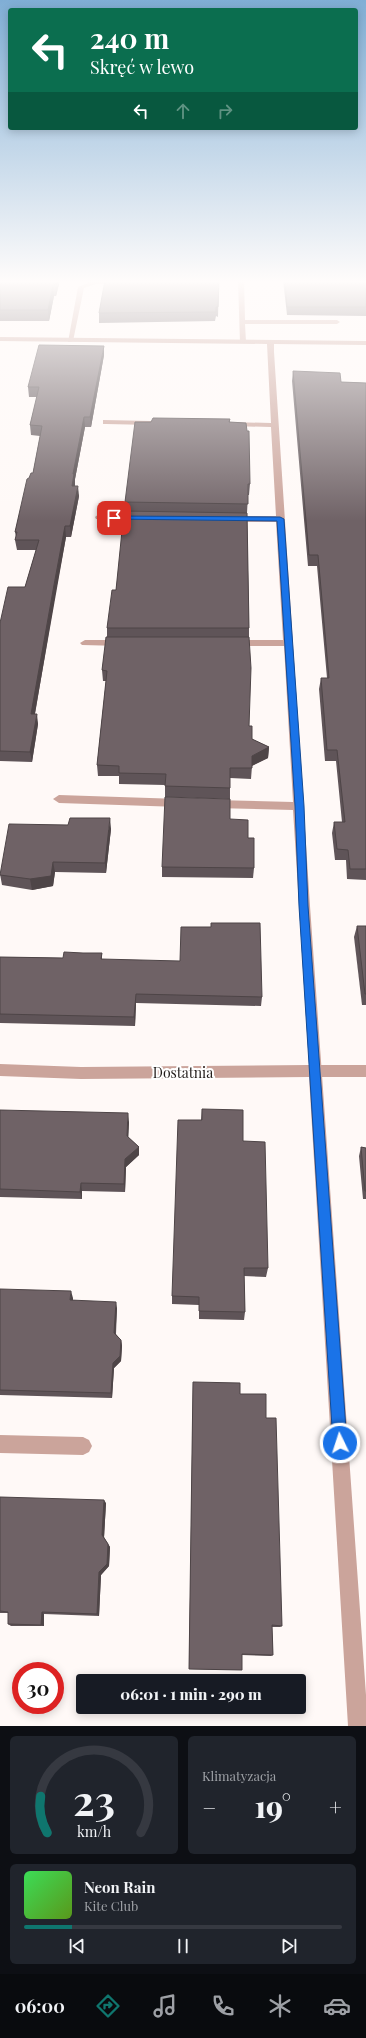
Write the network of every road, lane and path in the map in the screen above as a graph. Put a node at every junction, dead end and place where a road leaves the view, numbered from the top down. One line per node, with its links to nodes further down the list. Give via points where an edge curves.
1 (271, 361): 5 (street)
2 (106, 422): 3 (street)
3 (160, 423)
4 (221, 424): 5 (street)
5 (275, 424): 9 (street)
6 (99, 517): 7 (street)
7 (146, 518)
8 (225, 519): 9 (street)
9 (280, 519): 13 (street)
10 (85, 643): 11 (street)
11 (132, 643)
12 (225, 643): 13 (street)
13 (288, 643): 17 (street)
14 (59, 799): 15 (street)
15 (191, 803)
16 (206, 803): 17 (street)
17 (299, 806): 19 (street)
18 (0, 1070): 19 (street, Dostatnia, via 81,1073)
19 (315, 1071): 20 (street, Dostatnia); 23 (street)
20 (366, 1071)
21 (0, 1444): 22 (street)
22 (83, 1446)
23 (358, 1726)

